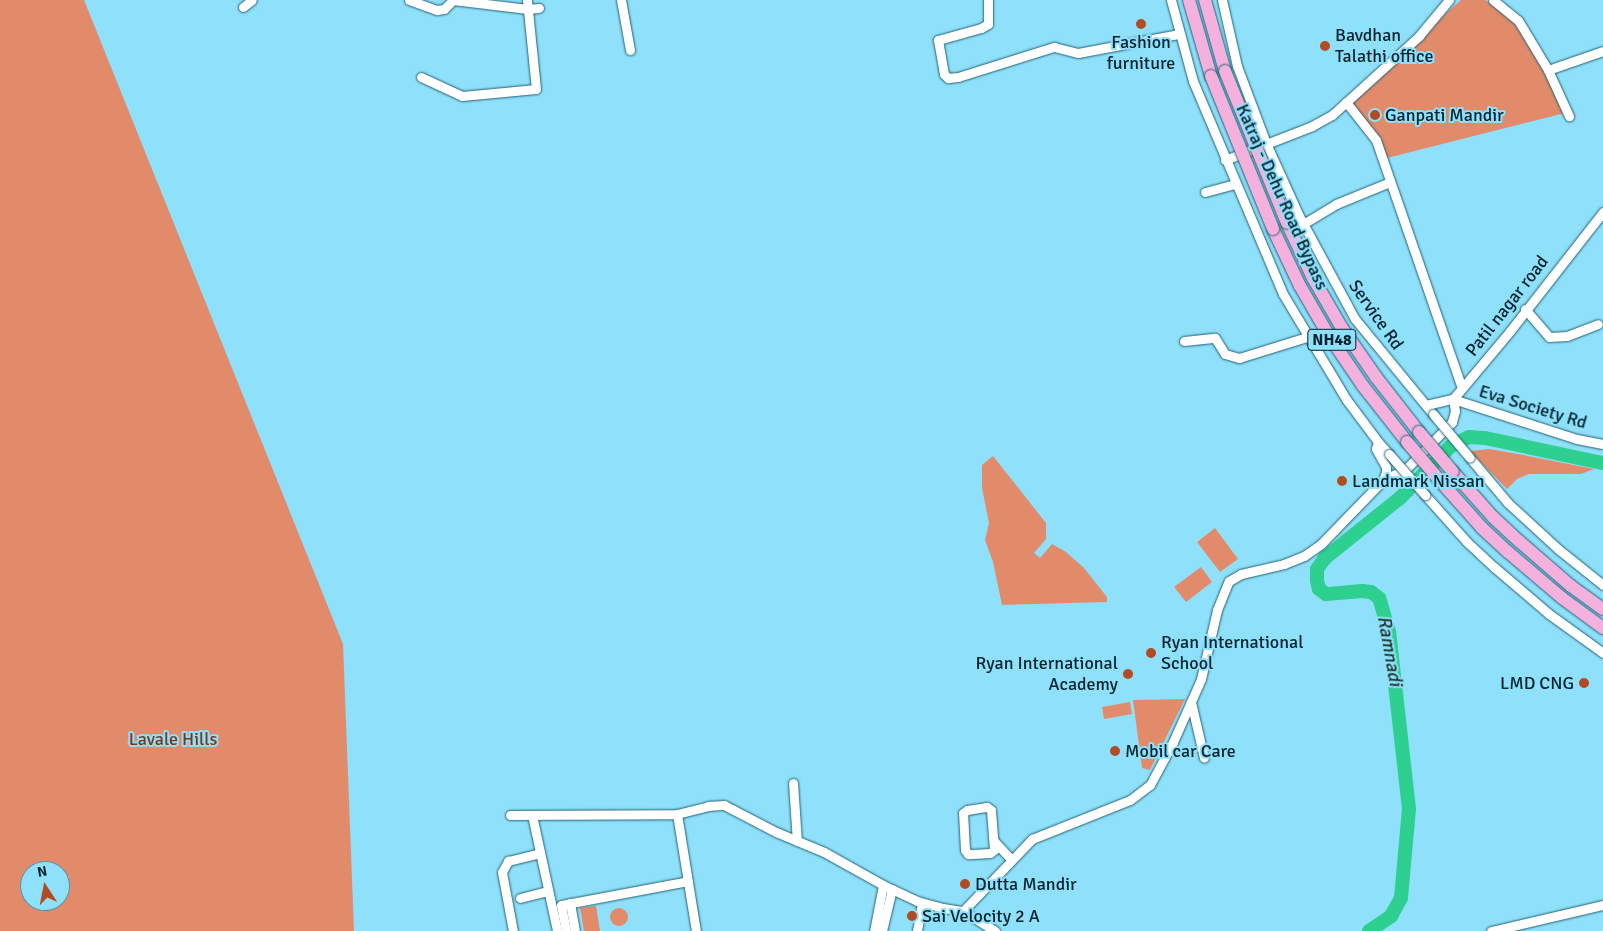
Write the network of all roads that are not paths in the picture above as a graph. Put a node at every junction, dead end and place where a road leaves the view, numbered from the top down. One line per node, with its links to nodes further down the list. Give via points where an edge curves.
1 (252, 0): 13 (street)
2 (409, 0): 11 (street, via 437,10)
3 (621, 0): 16 (street)
4 (988, 0): 15 (street, via 988,24 938,40 944,74 948,78 958,78 1054,47 1078,53)
5 (1171, 0): 15 (street)
6 (1189, 0): 41 (highway, Katraj - Dehu Road Bypass / NH48, bridge, via 1211,76 1272,229 1329,336 1407,442 1482,528 1562,598)
7 (1205, 0): 40 (highway, Katraj - Dehu Road Bypass / NH48, bridge, via 1225,71 1287,223 1342,328 1419,432 1493,517)
8 (1222, 0): 22 (street, Service Rd, via 1237,66)
9 (1449, 0): 20 (street, via 1419,36)
10 (1493, 0): 18 (street, via 1518,20)
11 (445, 4): 12 (street, via 453,0)
12 (527, 5): 14 (street); 19 (street, via 536,89 462,96)
13 (243, 7)
14 (539, 8)
15 (1179, 34): 23 (street, via 1193,81)
16 (630, 50)
17 (1603, 51): 18 (street)
18 (1548, 70): 21 (street)
19 (421, 77)
20 (1346, 102): 22 (street, via 1332,115 1312,126); 24 (street, via 1376,140)
21 (1569, 116)
22 (1266, 143): 23 (street); 28 (street, Service Rd)
23 (1225, 160): 25 (street)
24 (1390, 182): 28 (street, via 1336,204); 33 (street)
25 (1235, 184): 26 (street); 31 (street, via 1268,262)
26 (1205, 192)
27 (1601, 217): 29 (street, Patil nagar road)
28 (1303, 224): 35 (street, Service Rd, via 1355,319)
29 (1525, 309): 30 (street, via 1549,337 1567,336); 33 (street, Patil nagar road)
30 (1598, 324)
31 (1307, 337): 32 (street, via 1239,358 1225,354 1215,338); 36 (street)
32 (1184, 341)
33 (1462, 388): 34 (street, Patil nagar road)
34 (1453, 399): 35 (street); 37 (street, Eva Society Rd, via 1577,439); 38 (street, via 1455,411 1452,422 1406,469)
35 (1426, 405): 39 (street, Service Rd, bridge, via 1514,509)
36 (1378, 442): 38 (street, via 1376,450 1386,467); 42 (street, bridge, via 1467,542 1549,614)
37 (1603, 444)
38 (1383, 480): 43 (street, via 1321,544 1304,556 1241,574 1229,581 1217,610 1202,675)
39 (1603, 584)
40 (1603, 610)
41 (1603, 628)
42 (1603, 653)
43 (1191, 702): 44 (street); 52 (street, via 1158,771 1142,794 1032,840)
44 (1204, 758)
45 (793, 783): 49 (street)
46 (510, 814): 48 (street)
47 (677, 814): 48 (street); 49 (street, via 724,805); 53 (street)
48 (532, 815): 51 (street)
49 (797, 841): 54 (street)
50 (994, 841): 50 (street, via 990,808 964,811 966,853 993,852); 52 (street)
51 (540, 853): 55 (street); 61 (street, via 508,860 502,872)
52 (1011, 859): 60 (street)
53 (688, 881): 57 (street); 65 (street)
54 (887, 887): 58 (street); 66 (street); 67 (street)
55 (548, 891): 56 (street); 62 (street)
56 (520, 898)
57 (570, 903): 63 (street, via 561,905); 64 (street)
58 (925, 903): 60 (street); 68 (street); 69 (street)
59 (1603, 905): 71 (street)
60 (963, 911): 70 (street)
61 (513, 931)
62 (557, 931)
63 (566, 931)
64 (575, 931)
65 (696, 931)
66 (874, 931)
67 (882, 931)
68 (917, 931)
69 (922, 931)
70 (995, 931)
71 (1492, 931)

